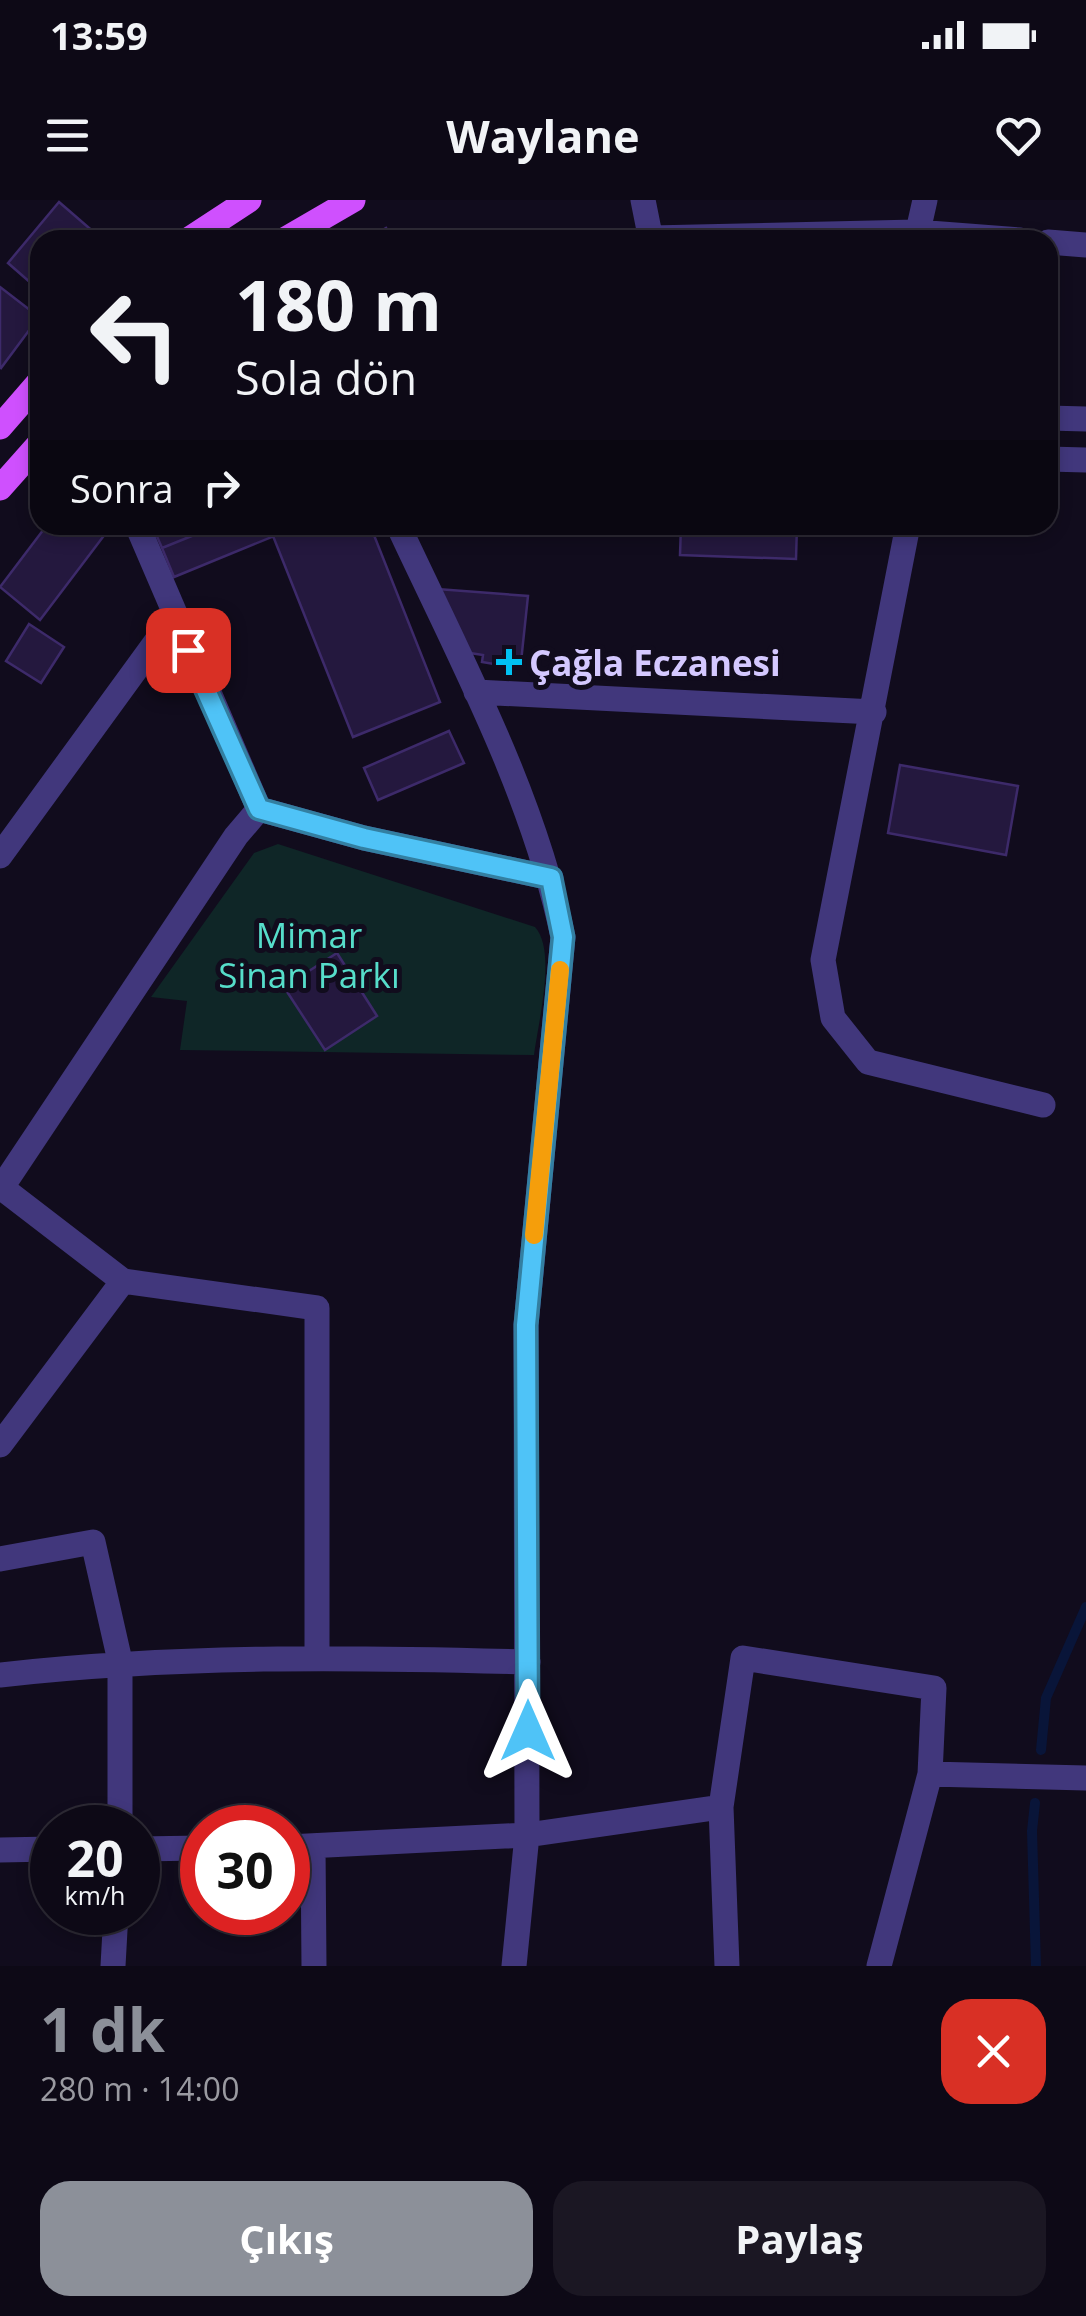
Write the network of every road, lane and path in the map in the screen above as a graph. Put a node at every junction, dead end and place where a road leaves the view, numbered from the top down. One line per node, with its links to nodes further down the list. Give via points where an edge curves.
1 (250, 200): 5 (main road)
2 (353, 200): 6 (main road)
3 (643, 200): 7 (street)
4 (926, 200): 8 (street)
5 (204, 230)
6 (301, 230)
7 (649, 230)
8 (918, 230)
9 (1058, 243): 10 (street)
10 (1086, 245)
11 (30, 393): 14 (main road)
12 (1058, 418): 13 (street)
13 (1086, 419)
14 (0, 428)
15 (30, 454): 18 (main road)
16 (1058, 459): 17 (street)
17 (1086, 460)
18 (0, 488)
19 (141, 535): 22 (street)
20 (403, 535): 23 (street)
21 (906, 535): 24 (street)
22 (174, 618): 25 (street); 26 (street)
23 (476, 692): 24 (street); 27 (street)
24 (874, 712): 28 (street, via 823,960 833,1018 868,1062)
25 (259, 809): 27 (street); 29 (street)
26 (0, 856)
27 (551, 878): 35 (street, via 563,937 526,1325)
28 (1042, 1105)
29 (1, 1189): 30 (street)
30 (123, 1281): 31 (street); 33 (street, via 317,1308)
31 (0, 1445)
32 (0, 1559): 34 (street, via 93,1542)
33 (316, 1656): 34 (street); 35 (street)
34 (120, 1661): 36 (street); 39 (street)
35 (528, 1662): 41 (street)
36 (0, 1675)
37 (930, 1774): 38 (street); 40 (street, via 934,1688 743,1658); 51 (street)
38 (1086, 1778)
39 (120, 1805)
40 (721, 1807): 41 (street); 50 (street)
41 (527, 1835): 42 (street); 49 (street)
42 (310, 1846)
43 (30, 1849): 44 (street)
44 (0, 1850)
45 (310, 1932): 48 (street)
46 (114, 1935): 47 (street)
47 (112, 1966)
48 (314, 1966)
49 (514, 1966)
50 (727, 1966)
51 (879, 1966)

